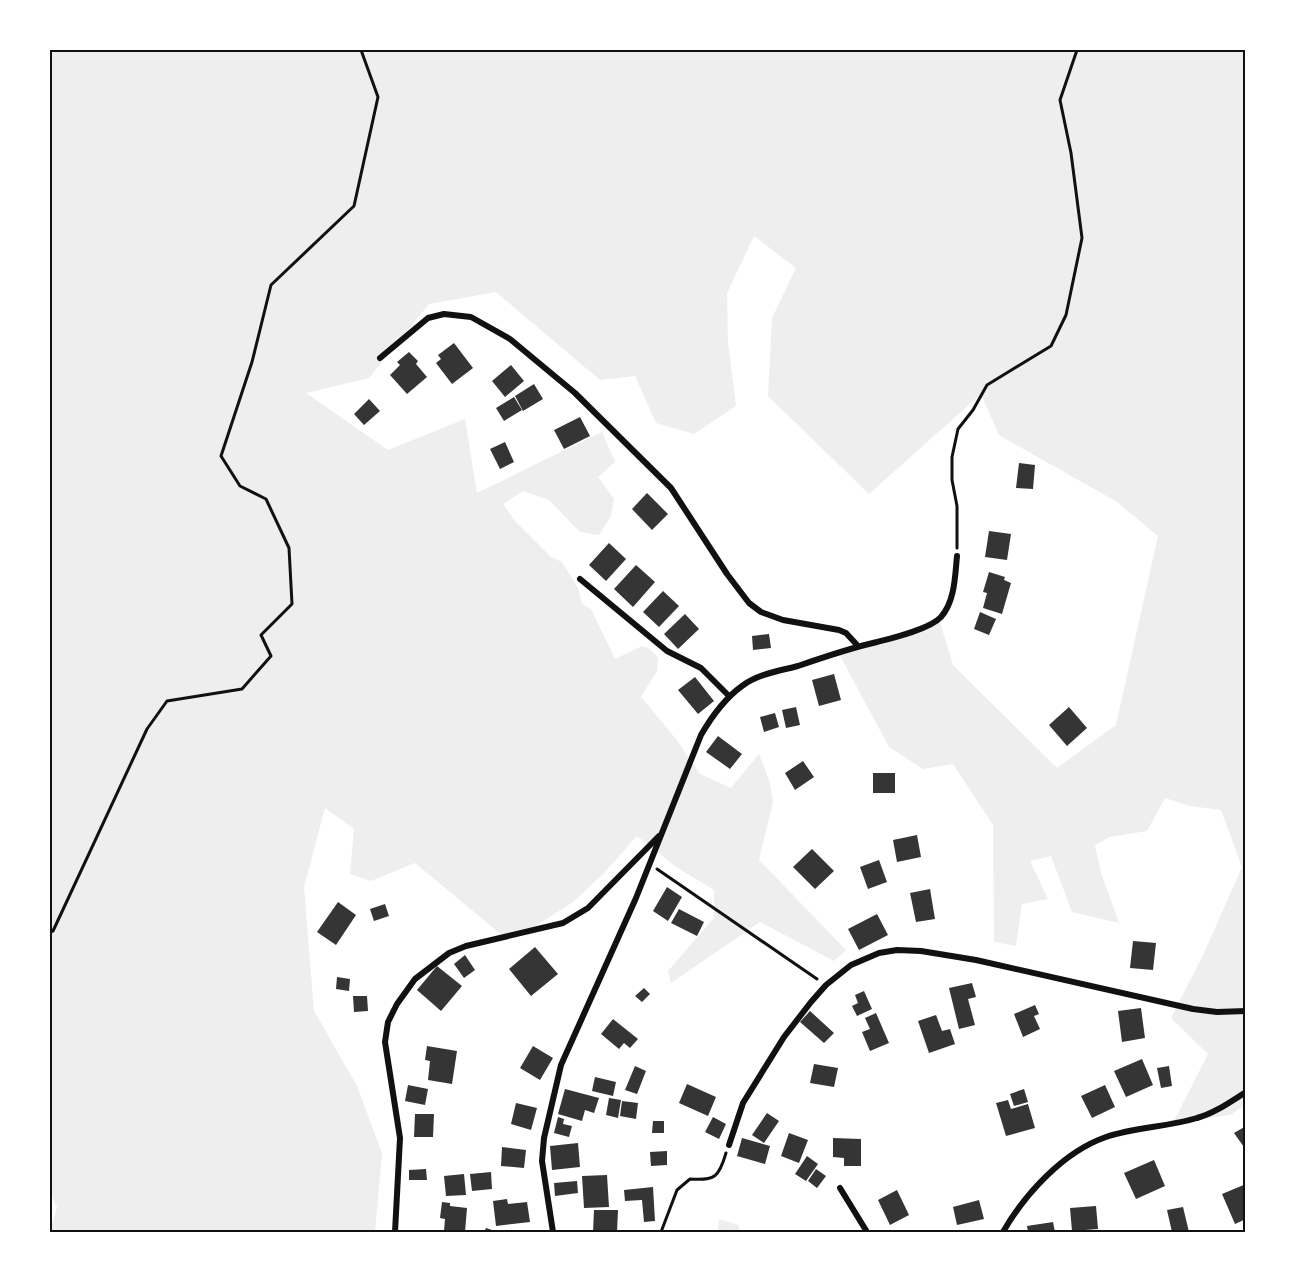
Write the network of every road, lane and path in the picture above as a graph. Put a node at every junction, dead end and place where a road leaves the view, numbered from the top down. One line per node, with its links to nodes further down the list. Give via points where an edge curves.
1 (361, 50): 10 (path, via 378,97 354,206 271,285 252,362 221,456 240,486 266,499 289,548 292,604 261,635 271,656 242,689 167,701 147,729)
2 (1077, 50): 4 (path, via 1060,100 1082,238 1066,315 1051,346 987,385 958,429 952,457)
3 (380, 358): 6 (street, via 428,318 444,314 471,317 510,339 575,393 671,488 749,603 783,620 846,633)
4 (957, 556): 6 (street, via 951,599 939,619 896,638)
5 (580, 579): 7 (street, via 667,651 701,668)
6 (858, 646): 7 (street, via 760,677)
7 (729, 696): 8 (street, via 701,735)
8 (660, 835): 9 (street); 16 (street, via 574,918 449,953 414,979 397,1004 388,1022 385,1042 400,1138)
9 (650, 864): 11 (path); 17 (street, via 561,1065 543,1138 542,1161)
10 (50, 932)
11 (826, 985): 12 (street, via 851,965 879,953 921,951 1193,1009); 14 (street, via 784,1037 749,1093)
12 (1245, 1011)
13 (1245, 1092): 20 (street, via 1197,1118 1111,1136 1086,1148 1046,1176)
14 (729, 1145): 18 (path, via 720,1172 708,1181 690,1179 678,1190)
15 (840, 1188): 19 (street)
16 (395, 1233)
17 (553, 1233)
18 (661, 1233)
19 (867, 1233)
20 (1003, 1233)

